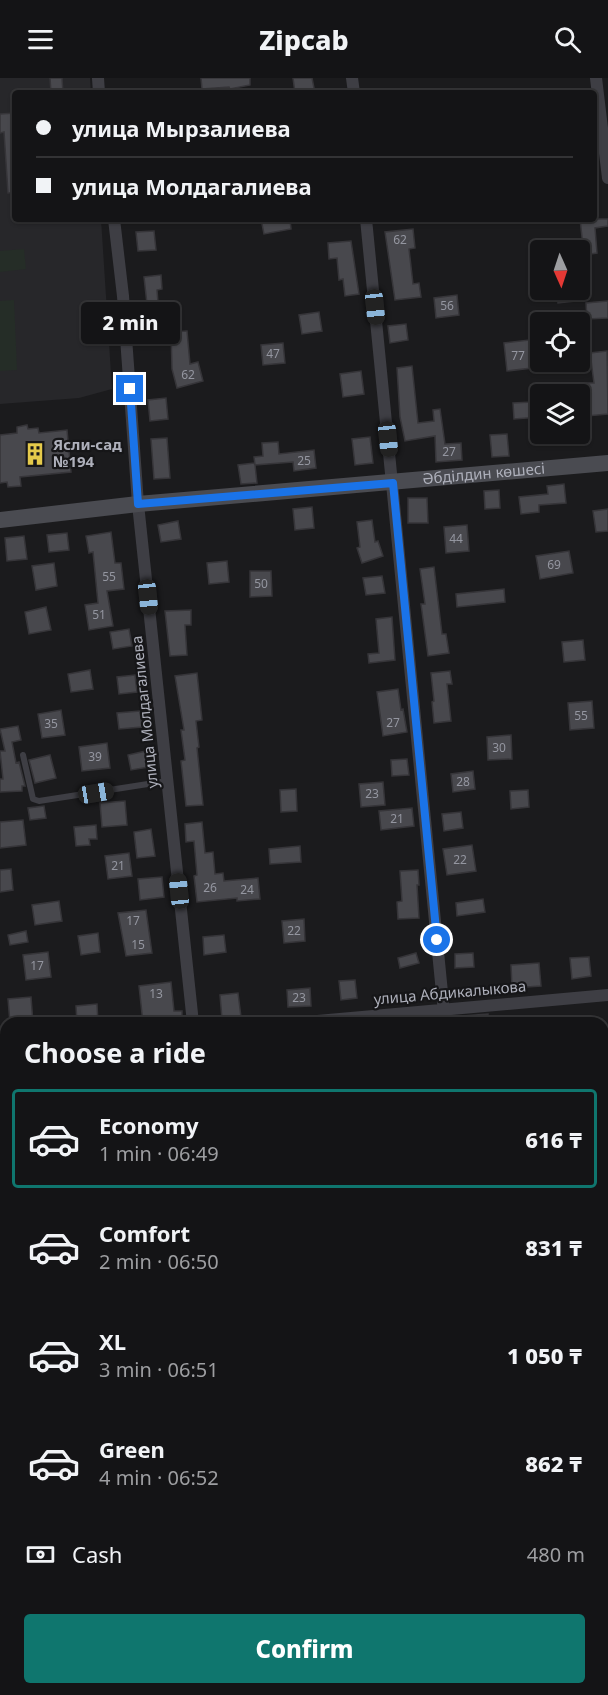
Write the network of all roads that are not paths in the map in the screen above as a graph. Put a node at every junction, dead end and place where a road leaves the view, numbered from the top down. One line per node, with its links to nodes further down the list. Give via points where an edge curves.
1 (596, 78): 2 (street)
2 (608, 178)
3 (114, 222): 7 (street, улица Молдагалиева)
4 (366, 222): 6 (street)
5 (608, 463): 6 (main road, Әбділдин көшесі)
6 (393, 483): 7 (main road, Әбділдин көшесі); 12 (street)
7 (138, 504): 8 (main road, Әбділдин көшесі); 10 (street, улица Молдагалиева)
8 (0, 520)
9 (23, 755): 10 (lane, via 33,799 39,801)
10 (167, 781): 13 (street, улица Молдагалиева)
11 (608, 995): 12 (street, улица Абдикалыкова)
12 (443, 1008): 14 (street, улица Абдикалыкова); 15 (street)
13 (192, 1017)
14 (354, 1017)
15 (444, 1017)

